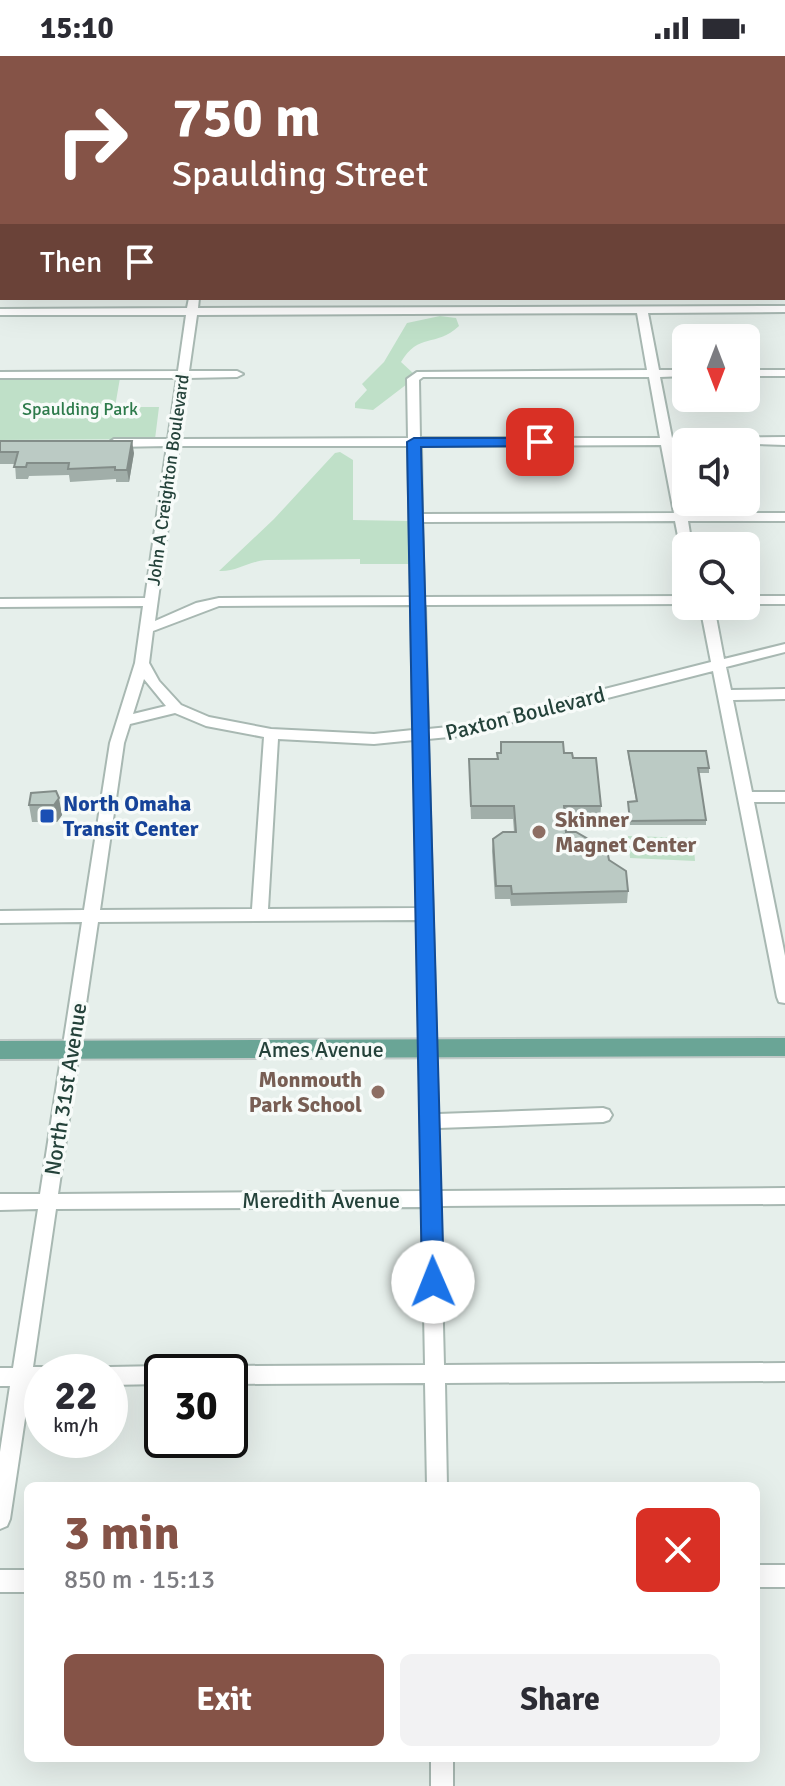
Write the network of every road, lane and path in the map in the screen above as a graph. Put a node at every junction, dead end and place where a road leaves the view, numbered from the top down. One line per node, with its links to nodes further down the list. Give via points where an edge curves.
1 (409, 304): 2 (street); 4 (street)
2 (193, 305): 5 (street); 10 (street, John A Creighton Boulevard)
3 (785, 309): 4 (street)
4 (642, 310): 6 (street)
5 (0, 312)
6 (654, 373): 7 (street); 14 (street, via 421,374 414,377); 15 (street)
7 (672, 373)
8 (760, 373): 9 (street)
9 (785, 373)
10 (183, 374): 11 (street); 12 (street); 17 (street, John A Creighton Boulevard)
11 (237, 374)
12 (0, 375)
13 (785, 441): 15 (street)
14 (414, 442): 15 (street); 17 (street); 20 (street)
15 (667, 442): 18 (street)
16 (92, 443): 17 (street)
17 (173, 443): 26 (street, John A Creighton Boulevard)
18 (681, 517): 19 (street); 20 (street); 21 (street)
19 (785, 517)
20 (415, 518): 25 (street)
21 (684, 532)
22 (672, 600): 25 (street)
23 (760, 600): 24 (street)
24 (785, 600)
25 (417, 601): 29 (street, via 219,602); 38 (street)
26 (150, 602): 27 (street); 29 (street, John A Creighton Boulevard)
27 (0, 603)
28 (710, 620): 32 (street)
29 (147, 628): 31 (street, John A Creighton Boulevard)
30 (785, 648): 32 (street, Paxton Boulevard)
31 (142, 663): 35 (street, Paxton Boulevard); 36 (street, North 31st Avenue)
32 (720, 665): 34 (street); 38 (street, Paxton Boulevard)
33 (785, 694): 34 (street)
34 (726, 695): 39 (street)
35 (176, 708): 36 (street); 37 (street, Paxton Boulevard, via 220,725)
36 (123, 721): 43 (street, North 31st Avenue)
37 (271, 734): 38 (street, Paxton Boulevard); 42 (street)
38 (422, 737): 41 (street)
39 (747, 797): 40 (street); 45 (street)
40 (785, 797)
41 (426, 914): 42 (street); 47 (street)
42 (260, 915): 43 (street)
43 (91, 916): 44 (street); 49 (street, North 31st Avenue)
44 (0, 917)
45 (785, 997)
46 (785, 1047): 47 (main road, Ames Avenue)
47 (428, 1048): 49 (main road, Ames Avenue); 51 (street)
48 (0, 1050): 49 (main road, Ames Avenue)
49 (71, 1050): 54 (street, North 31st Avenue)
50 (603, 1115): 51 (street)
51 (430, 1121): 53 (street)
52 (785, 1196): 53 (street, Meredith Avenue)
53 (431, 1199): 54 (street, Meredith Avenue); 58 (street)
54 (48, 1201): 55 (street, Meredith Avenue); 56 (street, North 31st Avenue)
55 (0, 1202)
56 (34, 1354)
57 (785, 1372): 58 (street)
58 (435, 1374): 59 (street); 63 (street)
59 (248, 1375)
60 (0, 1377): 61 (street)
61 (24, 1377)
62 (24, 1412): 64 (street, North 31st Avenue)
63 (437, 1482)
64 (0, 1519)
65 (760, 1576): 66 (street)
66 (785, 1576)
67 (0, 1581): 68 (street)
68 (24, 1581)
69 (442, 1762): 70 (street)
70 (442, 1786)

